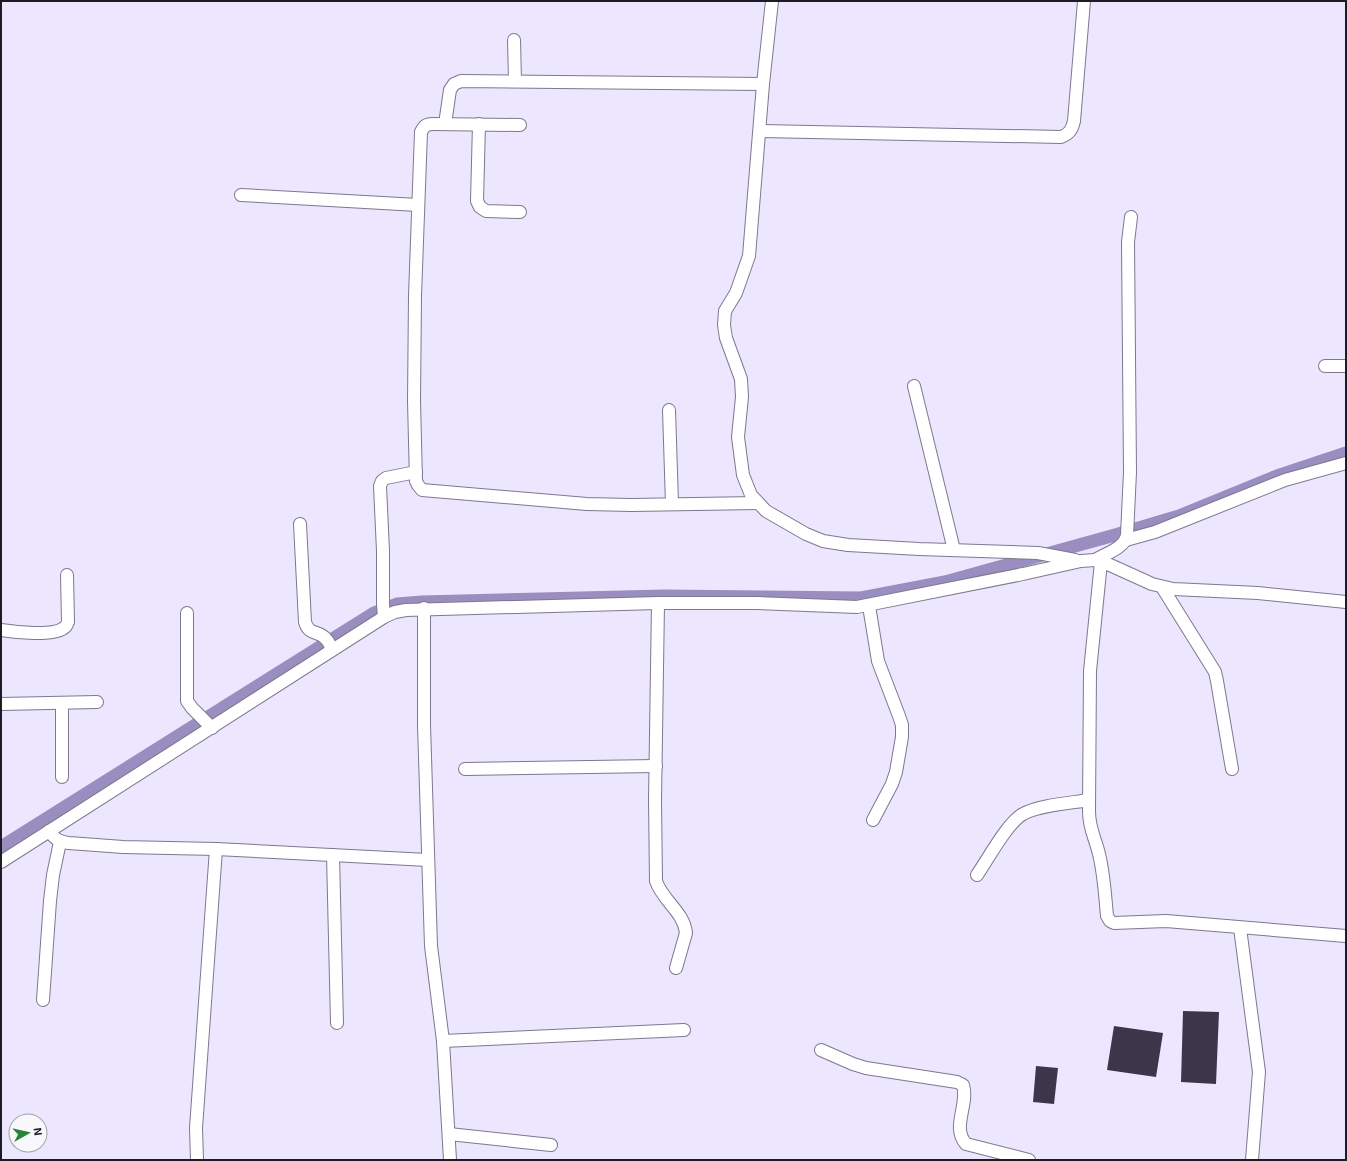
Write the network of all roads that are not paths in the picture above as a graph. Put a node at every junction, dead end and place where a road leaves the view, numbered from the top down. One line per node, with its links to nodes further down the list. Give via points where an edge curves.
1 (772, 1): 5 (street)
2 (1084, 1): 9 (street, via 1074,121 1067,135 1055,138)
3 (514, 40): 4 (street)
4 (515, 81): 5 (street); 6 (street, via 461,81 454,84 450,90)
5 (763, 84): 9 (street)
6 (445, 124): 7 (street); 11 (street, via 427,124 421,132)
7 (479, 124): 8 (street); 12 (street, via 477,201 486,211)
8 (520, 125)
9 (760, 131): 20 (street, via 749,256 736,293 725,311 724,325 741,379 738,437 743,475 751,495)
10 (241, 195): 11 (street)
11 (418, 205): 19 (street, via 414,401)
12 (520, 212)
13 (1131, 217): 23 (street, via 1128,242 1130,472)
14 (1325, 366): 15 (street)
15 (1346, 366)
16 (914, 386): 24 (street)
17 (669, 410): 21 (street)
18 (1346, 463): 23 (street, via 1285,480 1155,532)
19 (416, 472): 21 (street, via 416,481 422,490 587,504); 33 (street, via 386,478 380,486)
20 (758, 503): 21 (street); 24 (street, via 766,511 806,534 823,540 848,545)
21 (672, 504)
22 (300, 524): 36 (street, via 305,622 307,628 323,636)
23 (1127, 534): 26 (street, via 1123,544)
24 (954, 550): 25 (street, via 1038,553)
25 (1081, 560): 26 (street); 31 (street)
26 (1098, 561): 28 (street); 45 (street, via 1090,671)
27 (67, 575): 35 (street, via 68,622 65,628 37,634)
28 (1162, 587): 29 (street); 43 (street, via 1214,672)
29 (1346, 602)
30 (658, 603): 31 (street); 32 (street); 41 (street)
31 (869, 606): 46 (street, via 878,661 902,725 896,772)
32 (424, 608): 33 (street); 51 (street)
33 (384, 611): 36 (street)
34 (187, 613): 40 (street, via 187,700)
35 (1, 630)
36 (330, 645): 40 (street)
37 (97, 702): 38 (street)
38 (62, 703): 39 (street); 44 (street)
39 (1, 704)
40 (206, 722): 47 (street)
41 (656, 766): 42 (street); 56 (street, via 656,880 683,921 686,933)
42 (465, 769)
43 (1232, 769)
44 (62, 777)
45 (1089, 800): 53 (street, via 1036,809 1014,820); 54 (street, via 1090,829 1099,852 1107,916 1110,921 1166,921)
46 (873, 820)
47 (49, 831): 48 (street); 52 (street)
48 (60, 842): 49 (street, via 123,847); 57 (street, via 50,901)
49 (216, 848): 50 (street); 64 (street, via 196,1128)
50 (332, 855): 51 (street); 58 (street)
51 (428, 860): 60 (street, via 431,946)
52 (1, 862)
53 (977, 875)
54 (1240, 928): 55 (street); 67 (street, via 1259,1072)
55 (1346, 936)
56 (676, 968)
57 (43, 1000)
58 (337, 1023)
59 (684, 1030): 60 (street)
60 (442, 1040): 62 (street)
61 (821, 1050): 66 (street, via 866,1068 963,1085 965,1092 959,1130 961,1139 966,1144)
62 (449, 1134): 63 (street); 65 (street)
63 (551, 1145)
64 (197, 1160)
65 (450, 1160)
66 (1029, 1160)
67 (1252, 1160)

